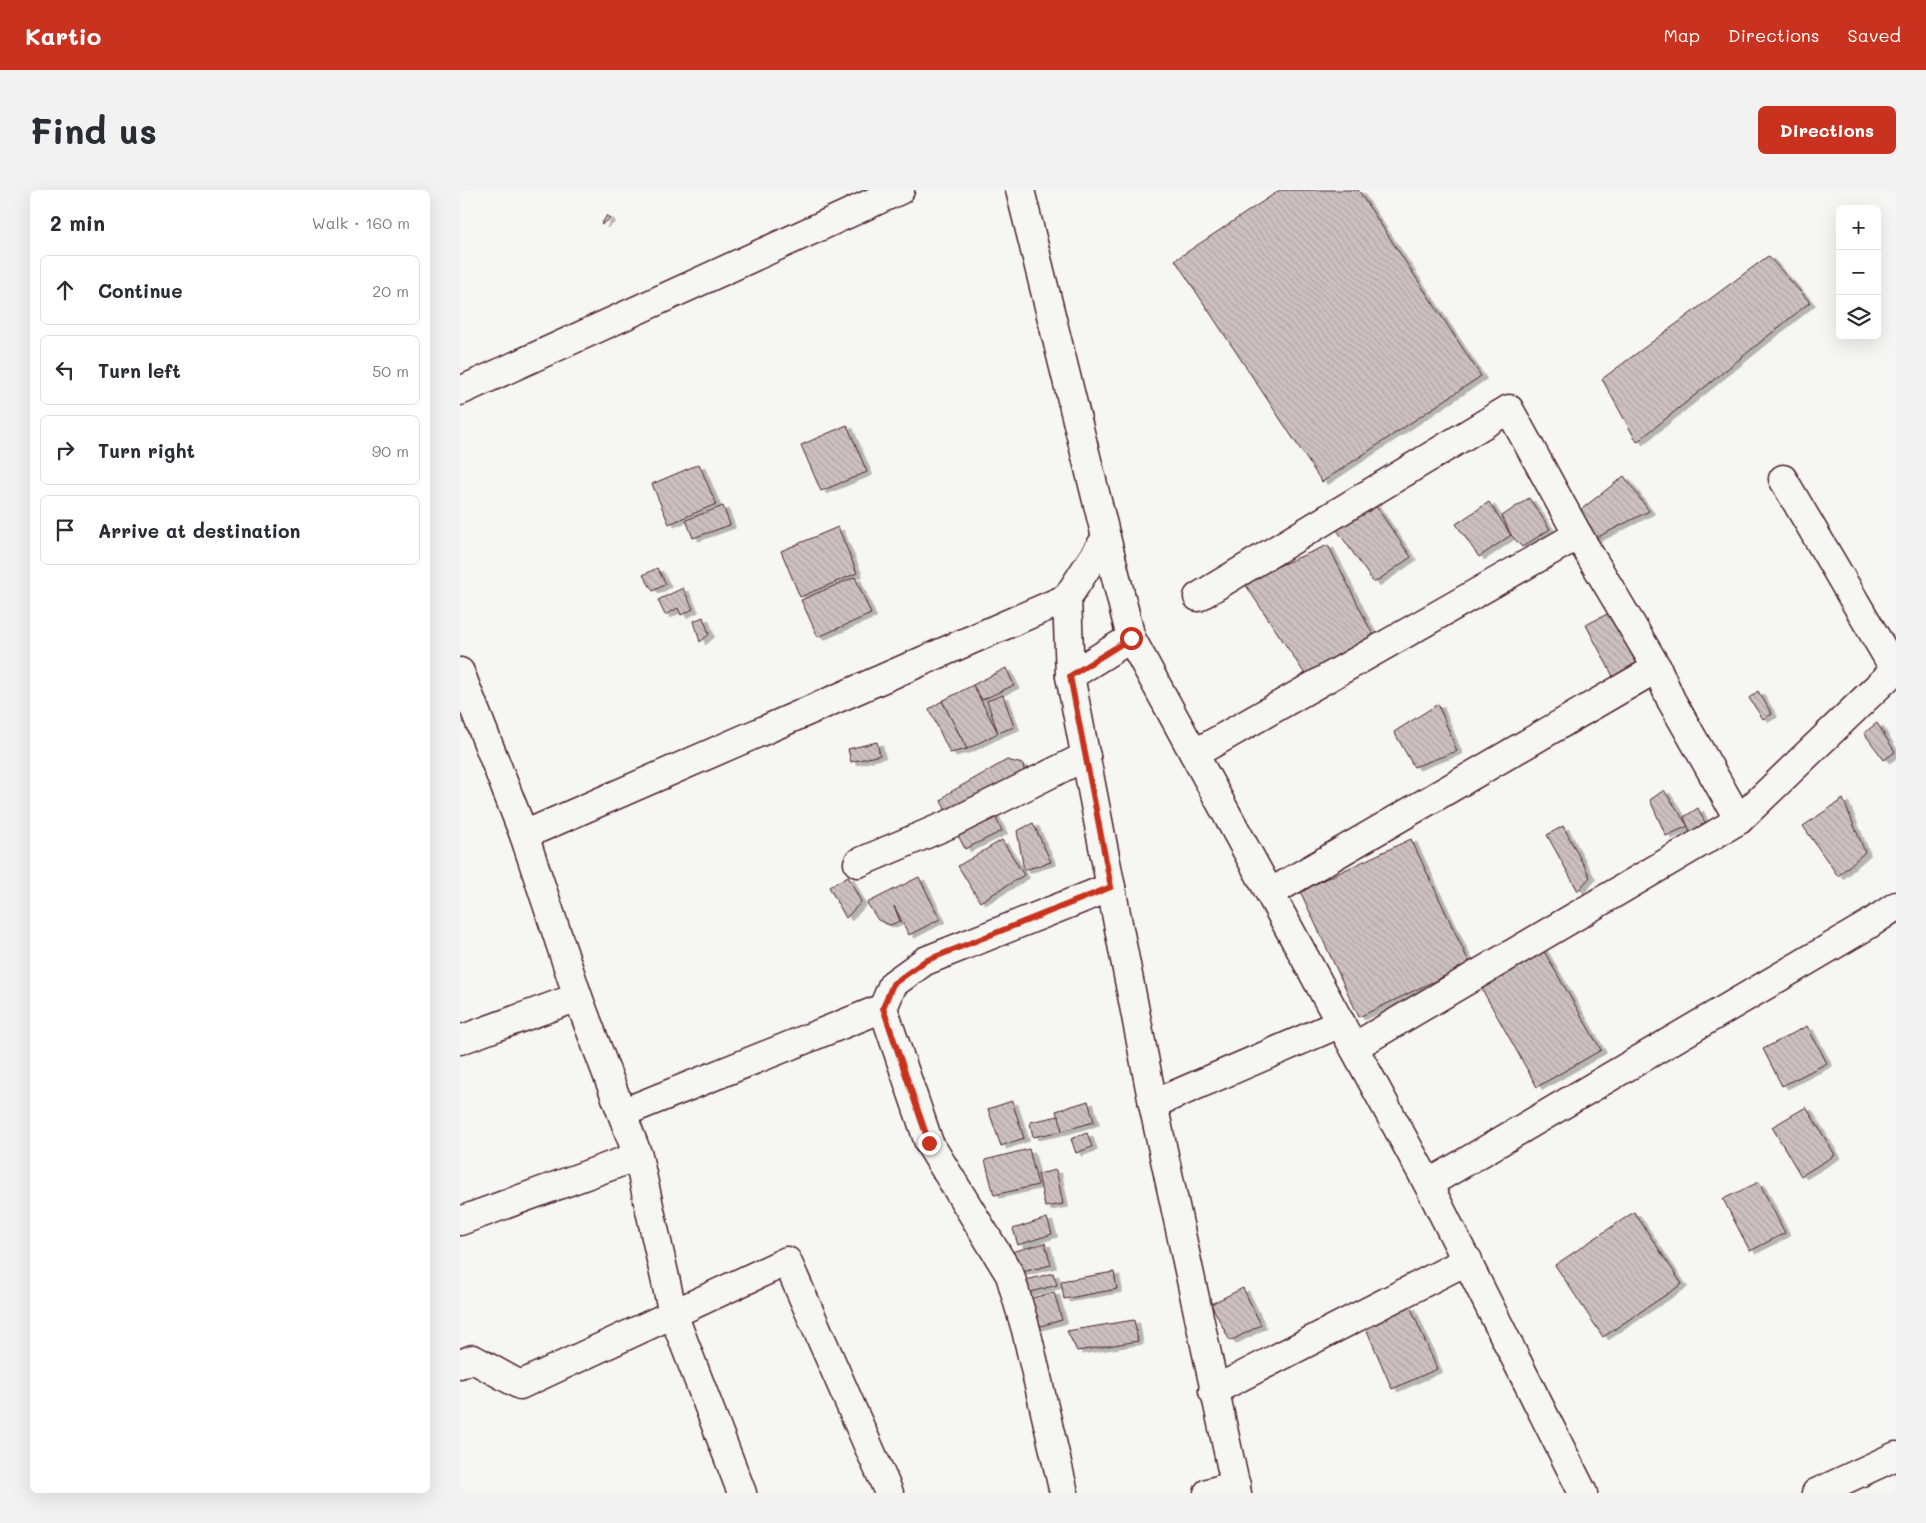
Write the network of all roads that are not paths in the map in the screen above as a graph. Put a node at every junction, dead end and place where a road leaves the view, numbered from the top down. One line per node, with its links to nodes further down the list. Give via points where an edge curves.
1 (900, 190): 3 (street)
2 (1020, 190): 6 (street)
3 (460, 391)
4 (1783, 479): 11 (street)
5 (1578, 535): 7 (street, via 1509,409); 10 (street); 14 (street)
6 (1106, 538): 8 (street); 9 (street)
7 (1198, 597)
8 (1068, 598): 13 (street); 17 (street)
9 (1131, 638): 13 (street); 14 (street)
10 (1657, 668): 16 (street, via 1671,700); 20 (street)
11 (1896, 671): 16 (street)
12 (460, 672): 17 (street)
13 (1070, 676): 15 (street)
14 (1194, 754): 20 (street)
15 (1086, 756): 18 (street, via 952,823); 19 (street)
16 (1740, 820): 26 (street)
17 (524, 835): 22 (street)
18 (858, 863)
19 (1111, 887): 23 (street, via 925,961 893,984); 27 (street)
20 (1270, 893): 24 (street)
21 (1896, 906): 30 (street)
22 (578, 997): 25 (street); 28 (street)
23 (883, 1008): 28 (street); 40 (street, via 929,1143 1010,1276)
24 (1341, 1023): 26 (street); 27 (street)
25 (460, 1040)
26 (1354, 1047): 30 (street)
27 (1153, 1104): 35 (street)
28 (622, 1113): 29 (street)
29 (638, 1156): 31 (street); 33 (street)
30 (1428, 1184): 32 (street)
31 (460, 1221)
32 (1468, 1260): 35 (street); 42 (street)
33 (673, 1314): 34 (street, via 520,1385 473,1359); 38 (street); 39 (street, via 787,1261)
34 (460, 1364)
35 (1213, 1391): 37 (street)
36 (1896, 1456): 43 (street)
37 (1236, 1489): 41 (street)
38 (742, 1493)
39 (889, 1493)
40 (1064, 1493)
41 (1208, 1493)
42 (1583, 1493)
43 (1816, 1493)

